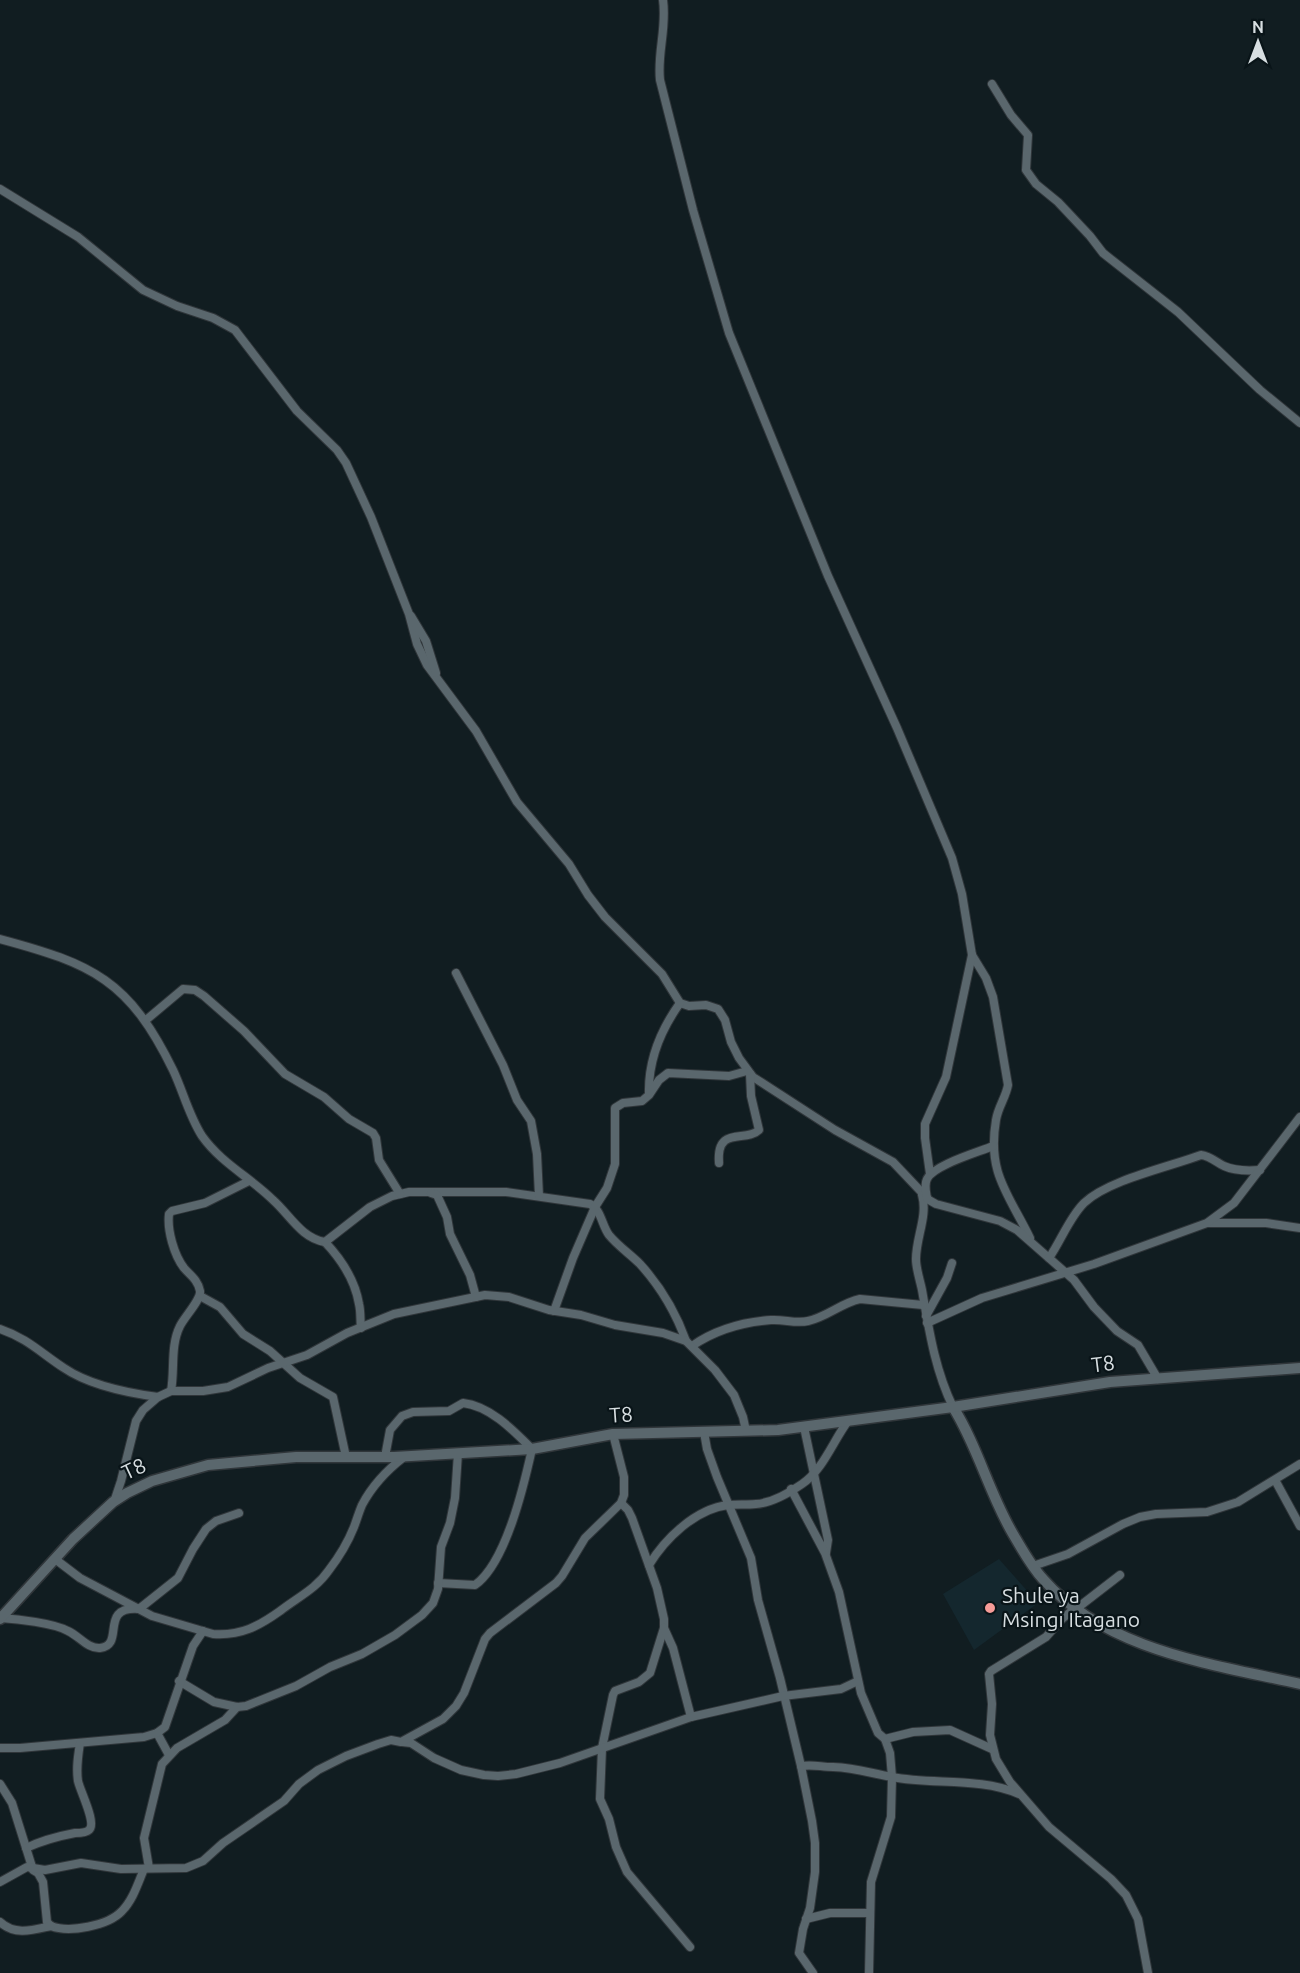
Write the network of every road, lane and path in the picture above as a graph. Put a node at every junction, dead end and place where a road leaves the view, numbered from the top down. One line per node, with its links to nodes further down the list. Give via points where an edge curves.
1 (663, 0): 6 (street, via 660,80 720,306 828,576 947,845 959,882)
2 (992, 84): 4 (street, via 1028,135 1026,170 1036,184 1058,202 1103,252 1178,312)
3 (0, 189): 8 (street, via 78,237 143,290 235,330 297,411 332,444 346,463 371,517 427,665 476,732 523,809 605,917 662,974)
4 (1300, 423)
5 (0, 939): 9 (street, via 91,970 119,991)
6 (972, 955): 13 (street, via 993,997 1007,1077); 16 (street, via 946,1077 925,1124)
7 (456, 974): 21 (street, via 531,1121)
8 (680, 1003): 10 (street, via 713,1007 722,1013 735,1050); 11 (street, via 658,1039 649,1074)
9 (146, 1020): 18 (street, via 203,1137); 20 (street, via 183,989 204,996 285,1074 373,1133 379,1160)
10 (749, 1072): 11 (street, via 729,1076 668,1073); 14 (street, via 759,1130 724,1143); 17 (street, via 836,1130 893,1162)
11 (649, 1095): 23 (street, via 642,1101 615,1108 615,1164)
12 (1300, 1116): 15 (street)
13 (993, 1146): 16 (street, via 944,1166); 27 (street, via 999,1178)
14 (719, 1163)
15 (1260, 1170): 24 (street, via 1234,1203); 28 (street, via 1226,1167 1201,1155 1131,1178 1085,1202)
16 (928, 1177): 17 (street); 22 (street)
17 (908, 1178): 22 (street)
18 (249, 1181): 26 (street, via 273,1199 303,1232); 31 (street, via 205,1203 169,1214 178,1258 196,1281)
19 (430, 1192): 20 (street); 21 (street, via 497,1191); 32 (street, via 441,1203)
20 (400, 1194): 26 (street, via 370,1208)
21 (539, 1196): 23 (street)
22 (924, 1196): 27 (street, via 936,1204 1006,1223); 33 (street, via 915,1262)
23 (595, 1207): 34 (street); 38 (street, via 608,1234 661,1291)
24 (1207, 1223): 25 (street, via 1266,1223); 30 (street)
25 (1300, 1228)
26 (325, 1242): 36 (street, via 349,1275 359,1301)
27 (1032, 1244): 28 (street)
28 (1048, 1258): 30 (street)
29 (952, 1263): 35 (street)
30 (1063, 1272): 35 (street); 41 (street, via 1079,1285 1113,1327 1138,1345)
31 (200, 1296): 39 (street, via 220,1307 243,1334 270,1351); 42 (street, via 176,1335)
32 (476, 1297): 34 (street, via 508,1297); 36 (street, via 408,1310)
33 (923, 1305): 35 (street); 38 (street, via 860,1299 810,1321 771,1320 723,1329)
34 (554, 1311): 38 (street, via 663,1333)
35 (926, 1319): 44 (street)
36 (362, 1328): 39 (street)
37 (0, 1329): 43 (street, via 30,1343 83,1379)
38 (689, 1343): 47 (street, via 734,1395)
39 (283, 1365): 42 (street, via 216,1390); 53 (street, via 333,1397)
40 (1300, 1368): 41 (street, T8)
41 (1158, 1379): 44 (street, T8)
42 (171, 1391): 43 (street)
43 (158, 1397): 59 (street, via 136,1421)
44 (952, 1407): 45 (street, T8); 67 (street, via 973,1441 1006,1522)
45 (848, 1421): 46 (street, T8); 56 (street)
46 (804, 1427): 47 (street, T8); 56 (street)
47 (746, 1431): 48 (street, T8)
48 (704, 1432): 49 (street, T8); 61 (street)
49 (613, 1434): 50 (street, T8); 60 (street, via 626,1486)
50 (532, 1449): 51 (street, T8); 54 (street, via 485,1410 463,1403 444,1412 402,1416 390,1430); 69 (street, via 518,1505 485,1575 474,1585)
51 (458, 1453): 52 (street, T8); 69 (street, via 455,1498 441,1547)
52 (404, 1456): 54 (street, T8); 74 (street, via 370,1492 343,1550 313,1589 247,1631 224,1635)
53 (346, 1457): 54 (street, T8); 59 (street, T8, via 267,1458 208,1465 152,1481)
54 (385, 1457)
55 (1300, 1464): 57 (street)
56 (814, 1472): 58 (street); 64 (street, via 828,1540)
57 (1275, 1480): 63 (street); 67 (street, via 1220,1509 1140,1517 1075,1551)
58 (791, 1490): 61 (street, via 767,1502); 64 (street)
59 (113, 1502): 65 (street, T8)
60 (621, 1503): 66 (street, via 632,1518); 83 (street, via 585,1538 556,1583 485,1639 456,1706 443,1719)
61 (728, 1505): 66 (street, via 680,1529 659,1548); 78 (street, via 751,1558)
62 (240, 1513): 70 (street, via 216,1521 207,1529 175,1582)
63 (1300, 1526)
64 (825, 1553): 76 (street, via 839,1592)
65 (55, 1559): 70 (street, via 80,1578); 72 (street, T8)
66 (649, 1565): 73 (street, via 662,1606)
67 (1033, 1566): 71 (street)
68 (1120, 1575): 71 (street)
69 (438, 1583): 79 (street, via 430,1608 395,1635 296,1686)
70 (139, 1609): 72 (street, via 128,1608 118,1614 112,1640 101,1648 89,1646 61,1628); 74 (street)
71 (1076, 1609): 77 (street, via 1122,1635 1171,1653); 87 (street, via 1046,1637 991,1671)
72 (0, 1618)
73 (664, 1628): 80 (street); 86 (street, via 646,1678 615,1691)
74 (203, 1631): 75 (street)
75 (179, 1681): 79 (street, via 214,1702); 81 (street, via 168,1721)
76 (858, 1681): 78 (street, via 834,1690); 82 (street, via 876,1730)
77 (1300, 1684)
78 (783, 1696): 80 (street); 89 (street)
79 (237, 1707): 88 (street, via 225,1720)
80 (691, 1717): 86 (street)
81 (157, 1733): 84 (street); 88 (street)
82 (885, 1739): 87 (street, via 913,1732 950,1730); 90 (street)
83 (402, 1742): 86 (street, via 461,1770 498,1776 536,1770); 94 (street, via 391,1740 334,1761 299,1784 284,1801 223,1843 203,1862 186,1868)
84 (80, 1743): 85 (street); 93 (street, via 77,1775 91,1827)
85 (0, 1748)
86 (602, 1748): 101 (street, via 600,1799 622,1861)
87 (992, 1749): 92 (street, via 1010,1782)
88 (169, 1755): 94 (street, via 162,1764 146,1826)
89 (801, 1766): 90 (street, via 852,1768); 98 (street, via 815,1843)
90 (892, 1778): 92 (street, via 998,1788); 97 (street, via 891,1816 872,1882)
91 (0, 1784): 93 (street, via 12,1803)
92 (1023, 1795): 104 (street, via 1049,1827 1126,1895 1138,1919)
93 (26, 1848): 95 (street)
94 (147, 1869): 95 (street, via 81,1863); 100 (street, via 121,1912 80,1928)
95 (33, 1870): 96 (street, via 21,1869); 100 (street, via 43,1882 47,1922)
96 (0, 1882)
97 (870, 1913): 98 (street, via 830,1913); 103 (street)
98 (807, 1919): 102 (street, via 799,1953)
99 (0, 1922): 100 (street, via 20,1932)
100 (51, 1926)
101 (690, 1947)
102 (813, 1973)
103 (869, 1973)
104 (1148, 1973)

